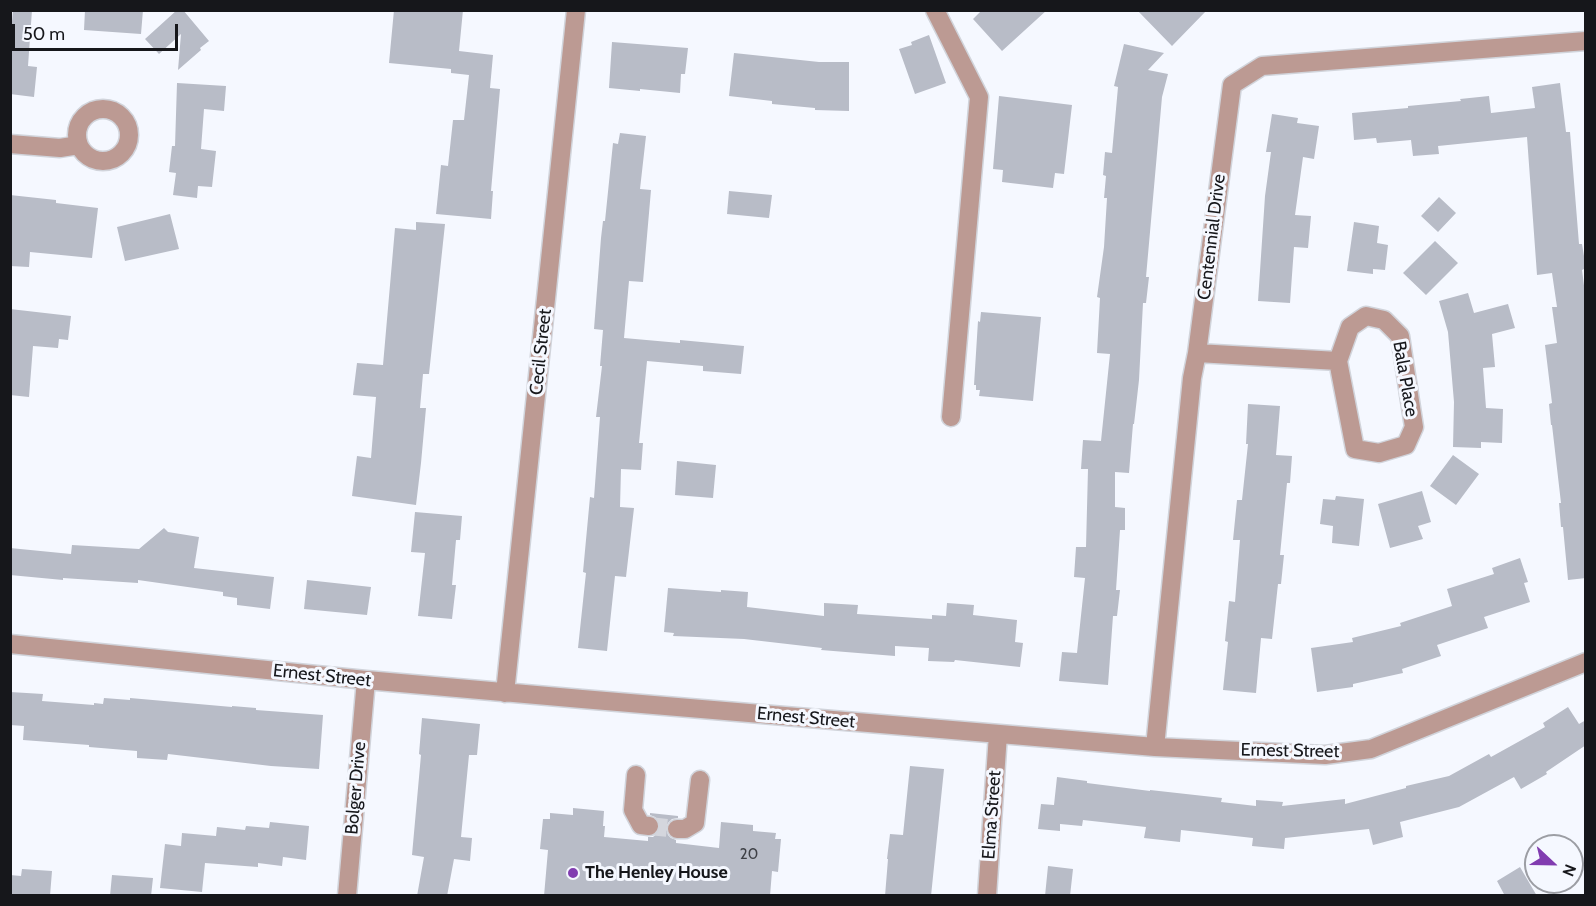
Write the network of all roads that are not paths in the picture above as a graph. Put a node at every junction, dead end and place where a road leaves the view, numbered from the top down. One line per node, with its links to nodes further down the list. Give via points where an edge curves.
1 (576, 10): 12 (street, Cecil Street)
2 (935, 10): 8 (street, via 979,97)
3 (1586, 41): 6 (street, Centennial Drive, via 1262,66 1232,85)
4 (10, 144): 5 (street, via 60,148)
5 (79, 145)
6 (1197, 353): 7 (street); 14 (street, Centennial Drive)
7 (1338, 361): 7 (street, Bala Place, via 1355,449 1379,453 1406,446 1414,427 1400,336 1384,320 1366,316 1350,327)
8 (951, 417)
9 (10, 644): 11 (street, Ernest Street)
10 (1586, 662): 14 (street, Ernest Street, via 1371,749 1325,755)
11 (366, 680): 12 (street, Ernest Street); 19 (street, Bolger Drive)
12 (506, 693): 13 (street, Ernest Street)
13 (998, 734): 14 (street, Ernest Street); 20 (street, Elma Street)
14 (1155, 747)
15 (636, 775): 17 (street, via 633,810 641,825)
16 (700, 780): 18 (street, via 695,823)
17 (649, 826)
18 (677, 829)
19 (347, 896)
20 (987, 896)

